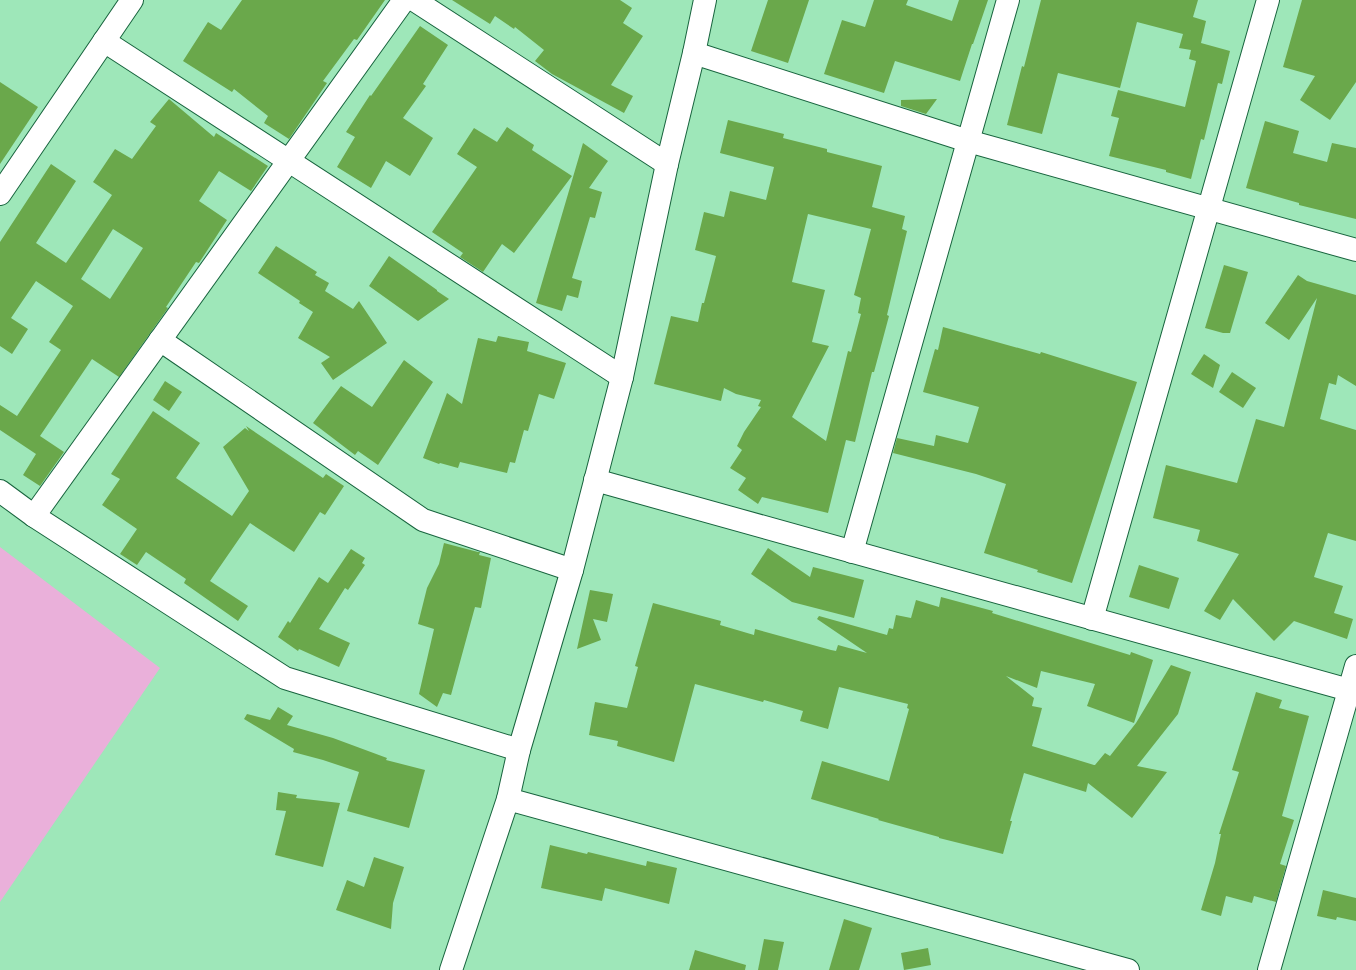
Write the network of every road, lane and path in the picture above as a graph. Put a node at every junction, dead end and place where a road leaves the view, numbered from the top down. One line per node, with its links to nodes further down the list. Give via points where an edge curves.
1 (132, 0): 7 (street)
2 (404, 0): 10 (street)
3 (414, 0): 11 (street)
4 (705, 0): 8 (street)
5 (1008, 0): 9 (street)
6 (1268, 0): 13 (street)
7 (104, 41): 10 (street); 12 (street)
8 (694, 53): 9 (street); 11 (street)
9 (968, 141): 13 (street); 20 (street)
10 (289, 161): 15 (street); 16 (street)
11 (667, 164): 16 (street)
12 (2, 189)
13 (1209, 209): 14 (street); 22 (street)
14 (1356, 250)
15 (160, 340): 19 (street); 21 (street, via 423,520)
16 (622, 377): 17 (street)
17 (595, 480): 20 (street); 21 (street)
18 (0, 491): 19 (street)
19 (34, 516): 25 (street, via 285,678)
20 (852, 552): 22 (street)
21 (572, 570): 25 (street)
22 (1092, 619): 24 (street)
23 (1356, 666): 24 (street)
24 (1353, 691): 29 (street)
25 (519, 750): 26 (street)
26 (508, 799): 27 (street); 28 (street)
27 (451, 970)
28 (1128, 970)
29 (1269, 970)

